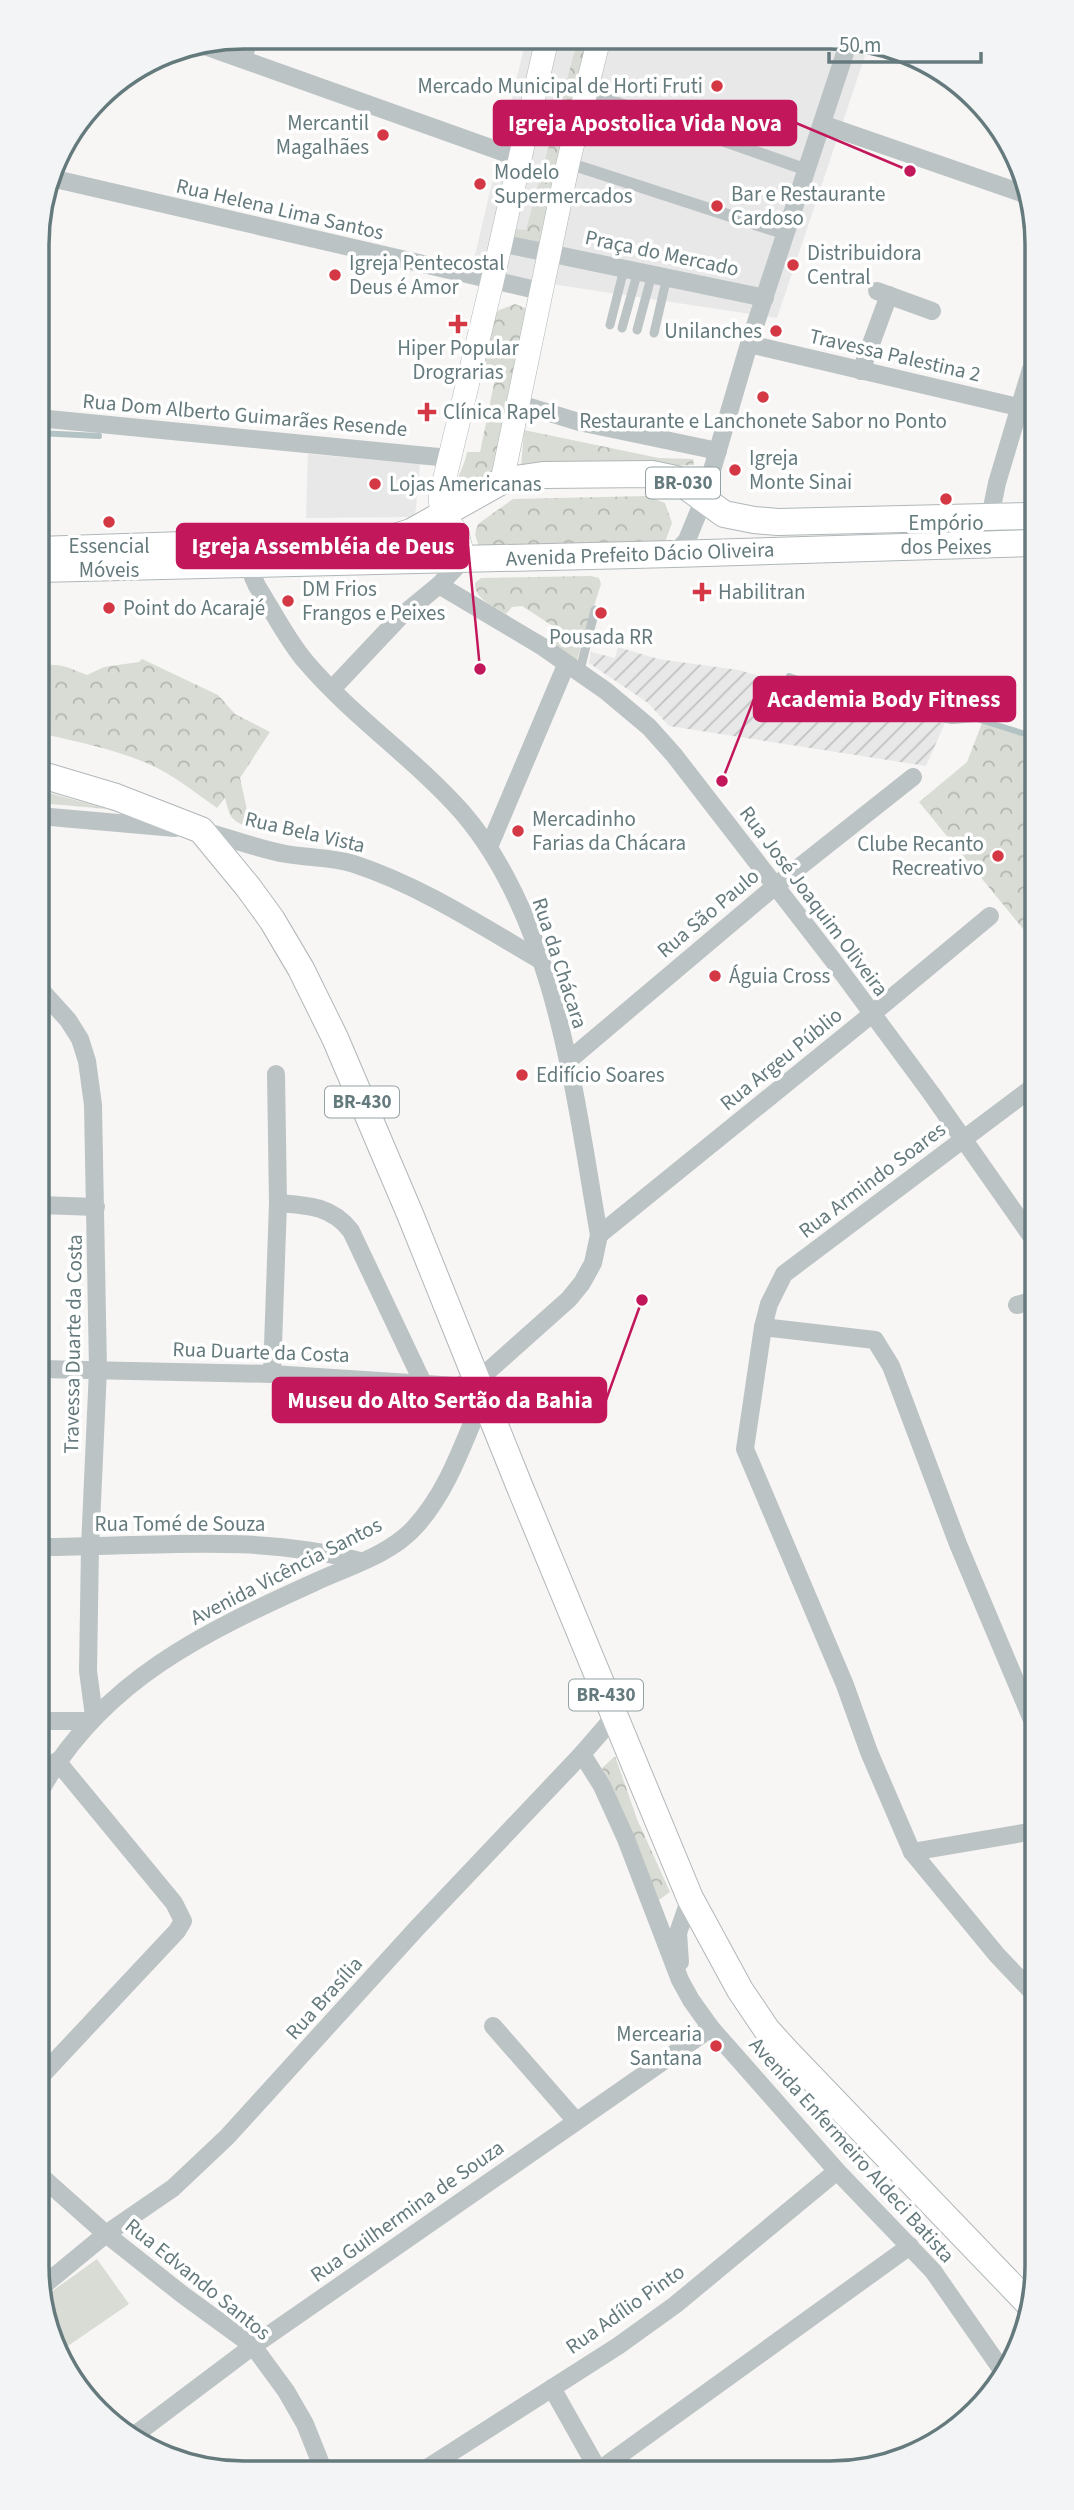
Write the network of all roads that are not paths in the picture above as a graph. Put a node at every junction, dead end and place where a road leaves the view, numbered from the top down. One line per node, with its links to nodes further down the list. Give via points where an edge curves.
1 (246, 49): 6 (street)
2 (545, 49): 9 (main road)
3 (597, 49): 7 (main road)
4 (846, 50): 8 (street)
5 (219, 51): 6 (street)
6 (242, 59): 9 (street)
7 (586, 92): 10 (main road); 11 (street)
8 (822, 124): 11 (street); 13 (street)
9 (519, 158): 15 (main road)
10 (568, 163): 14 (street); 16 (main road)
11 (807, 170): 14 (street)
12 (61, 180): 18 (street, Rua Helena Lima Santos)
13 (1017, 192)
14 (786, 234): 20 (street)
15 (500, 243): 16 (street, Praça do Mercado); 18 (main road)
16 (549, 253): 17 (street, Praça do Mercado); 19 (main road)
17 (645, 273): 20 (street, Praça do Mercado); 22 (lane); 23 (lane); 24 (lane); 25 (lane)
18 (492, 282): 19 (street, Rua Helena Lima Santos); 32 (main road)
19 (540, 291): 28 (main road)
20 (765, 298): 26 (street)
21 (932, 311): 27 (street, via 883,293)
22 (610, 325)
23 (622, 328)
24 (637, 330)
25 (654, 332)
26 (749, 344): 27 (street, Travessa Palestina 2); 31 (street)
27 (861, 371): 29 (street, Travessa Palestina 2)
28 (517, 403): 31 (street, via 579,422); 33 (main road)
29 (1025, 409): 36 (street)
30 (49, 419): 32 (street, Rua Dom Alberto Guimarães Resende)
31 (718, 451): 34 (street)
32 (449, 458): 37 (main road, via 440,498)
33 (494, 485): 34 (main road, Avenida Prefeito Dácio Oliveira / BR-030, via 543,475 652,474 676,479); 37 (main road, Avenida Prefeito Dácio Oliveira / BR-030)
34 (703, 501): 36 (main road, Avenida Prefeito Dácio Oliveira / BR-030, via 724,514 778,522); 40 (street, via 687,540)
35 (1025, 516): 36 (main road, Avenida Prefeito Dácio Oliveira / BR-030)
36 (990, 517)
37 (449, 523): 39 (main road, Avenida Prefeito Dácio Oliveira / BR-030, via 376,540); 41 (main road)
38 (1025, 543): 40 (main road, Avenida Prefeito Dácio Oliveira)
39 (49, 550)
40 (674, 554): 41 (main road, Avenida Prefeito Dácio Oliveira)
41 (464, 559): 42 (main road, Avenida Prefeito Dácio Oliveira); 44 (street)
42 (251, 562): 43 (main road, Avenida Prefeito Dácio Oliveira); 47 (street, Rua da Chácara, via 257,586 304,660)
43 (49, 569)
44 (439, 585): 46 (street, Rua José Joaquim Oliveira); 47 (street, via 400,617)
45 (595, 610): 46 (lane)
46 (573, 669): 52 (street); 53 (street, Rua José Joaquim Oliveira, via 649,727)
47 (331, 689): 52 (street, Rua da Chácara, via 431,781)
48 (49, 777): 51 (main road, BR-430, via 116,797)
49 (913, 777): 53 (street, Rua São Paulo)
50 (49, 817): 51 (street, Rua Bela Vista)
51 (201, 831): 55 (street, Rua Bela Vista, via 285,853 352,864 412,886); 72 (main road, BR-430, via 272,920 318,1000)
52 (489, 848): 55 (street, Rua da Chácara, via 522,912)
53 (774, 887): 57 (street, Rua José Joaquim Oliveira); 58 (street, Rua São Paulo)
54 (989, 916): 57 (street, Rua Argeu Públio)
55 (540, 960): 58 (street, Rua da Chácara)
56 (49, 1001): 64 (street, Travessa Duarte da Costa, via 68,1020 88,1061)
57 (872, 1014): 61 (street, Rua José Joaquim Oliveira); 66 (street, Rua Argeu Públio)
58 (568, 1061): 66 (street, Rua da Chácara)
59 (276, 1074): 62 (street)
60 (1025, 1093): 61 (street, Rua Armindo Soares)
61 (963, 1140): 65 (street, Rua José Joaquim Oliveira); 67 (street, Rua Armindo Soares, via 785,1275)
62 (278, 1203): 70 (street); 71 (street, via 321,1208 344,1222)
63 (49, 1205): 64 (street)
64 (96, 1207): 69 (street, Travessa Duarte da Costa)
65 (1025, 1227)
66 (599, 1235): 72 (street, Rua da Chácara, via 593,1263 582,1283)
67 (763, 1327): 76 (street, via 875,1340 891,1366); 84 (street, Rua Armindo Soares, via 746,1449)
68 (49, 1369): 69 (street, Rua Duarte da Costa)
69 (98, 1369): 70 (street, Rua Duarte da Costa); 74 (street, Travessa Duarte da Costa)
70 (272, 1374): 71 (street, Rua Duarte da Costa)
71 (423, 1383): 72 (street, Rua Duarte da Costa)
72 (480, 1388): 75 (street, Avenida Vicência Santos, via 446,1483 426,1513 396,1543); 77 (main road, BR-430)
73 (49, 1547): 74 (street, Rua Tomé de Souza)
74 (90, 1547): 75 (street, Rua Tomé de Souza, via 240,1543); 78 (street, Travessa Duarte da Costa)
75 (360, 1561): 78 (street, Avenida Vicência Santos, via 232,1620 160,1663)
76 (1025, 1703)
77 (615, 1716): 80 (street, Rua Brasília); 85 (main road, BR-430)
78 (92, 1718): 79 (street); 81 (street, Avenida Vicência Santos)
79 (49, 1721)
80 (582, 1754): 86 (street, Avenida Enfermeiro Aldeci Batista, via 626,1839); 94 (street, Rua Brasília, via 227,2137 173,2188)
81 (57, 1762): 82 (street, Avenida Vicência Santos); 90 (street, via 174,1903 183,1921)
82 (49, 1776)
83 (1025, 1833): 84 (street)
84 (912, 1852): 87 (street, Rua Armindo Soares)
85 (690, 1898): 86 (street, via 678,1933); 97 (main road, BR-430, via 767,2030)
86 (680, 1980): 89 (street, Avenida Enfermeiro Aldeci Batista)
87 (1025, 1984)
88 (493, 2026): 91 (street)
89 (711, 2028): 91 (street, Rua Guilhermina de Souza); 92 (street, Avenida Enfermeiro Aldeci Batista)
90 (49, 2068)
91 (576, 2121): 98 (street, Rua Guilhermina de Souza)
92 (838, 2171): 95 (street, Avenida Enfermeiro Aldeci Batista); 100 (street, Rua Adílio Pinto, via 675,2305)
93 (49, 2183): 94 (street, Rua Edvando Santos)
94 (106, 2235): 96 (street, Rua Brasília); 98 (street, Rua Edvando Santos)
95 (910, 2246): 99 (street, Avenida Enfermeiro Aldeci Batista, via 933,2271); 105 (street)
96 (50, 2280)
97 (1022, 2296)
98 (253, 2346): 101 (street, Rua Guilhermina de Souza); 102 (street, Rua Edvando Santos, via 286,2391)
99 (998, 2364)
100 (552, 2388): 103 (street, Rua Adílio Pinto); 104 (street)
101 (140, 2431)
102 (320, 2461)
103 (439, 2461)
104 (596, 2461)
105 (610, 2461)

